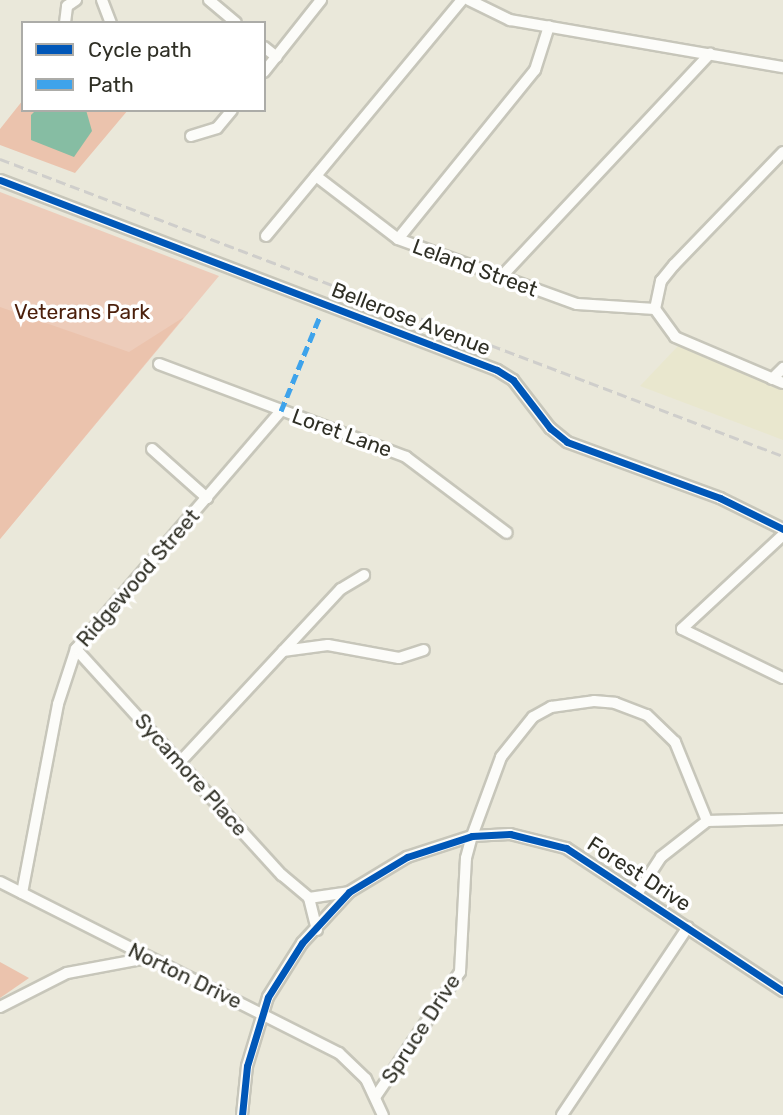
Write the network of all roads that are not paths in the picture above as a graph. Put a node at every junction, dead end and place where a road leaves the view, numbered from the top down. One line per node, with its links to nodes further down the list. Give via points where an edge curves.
1 (76, 0): 7 (street, via 67,6)
2 (102, 0): 8 (street)
3 (209, 0): 9 (street)
4 (321, 0): 13 (street)
5 (463, 0): 19 (street)
6 (470, 0): 10 (street, via 510,20)
7 (65, 21)
8 (110, 21)
9 (234, 21)
10 (549, 26): 12 (street); 22 (street, via 535,70)
11 (266, 49): 13 (street)
12 (710, 54): 14 (street); 23 (street)
13 (277, 57): 15 (street)
14 (783, 67)
15 (266, 70)
16 (230, 112): 17 (street, via 217,128)
17 (191, 136)
18 (783, 152): 24 (street, via 674,265 661,281)
19 (316, 176): 21 (street); 22 (street, Leland Street)
20 (0, 180): 32 (street, Bellerose Avenue, via 497,370 513,380 550,428 567,442 720,498)
21 (266, 236)
22 (397, 239): 23 (street, Leland Street)
23 (501, 277): 24 (street, Leland Street, via 577,304)
24 (655, 309): 27 (street, via 675,337)
25 (159, 364): 29 (street, Loret Lane)
26 (783, 368): 27 (street)
27 (772, 379): 28 (street)
28 (783, 383)
29 (281, 411): 31 (street, Ridgewood Street); 33 (street, Loret Lane, via 422,466)
30 (152, 449): 31 (street)
31 (207, 498): 36 (street, Ridgewood Street)
32 (783, 529)
33 (507, 533)
34 (783, 535): 39 (street, via 682,629)
35 (364, 575): 38 (street, via 341,589)
36 (76, 649): 40 (street, Sycamore Place); 46 (street, Ridgewood Street, via 60,694)
37 (424, 650): 38 (street, via 399,658 328,645)
38 (283, 652): 40 (street)
39 (783, 678)
40 (180, 762): 48 (street, Sycamore Place, via 282,875)
41 (783, 819): 42 (street)
42 (707, 821): 43 (street, Spruce Drive, via 682,755 663,729 632,708 574,701 533,717 516,733 501,757); 47 (street, via 661,857)
43 (472, 836): 45 (street, Forest Drive, via 407,857); 47 (street, Forest Drive, via 510,834 566,848); 55 (street, Spruce Drive, via 466,858 460,972)
44 (0, 882): 46 (street, Norton Drive)
45 (349, 892): 48 (street); 50 (street, Forest Drive)
46 (22, 893): 51 (street, Norton Drive)
47 (637, 894): 49 (street, Forest Drive)
48 (309, 898): 50 (street)
49 (688, 928): 52 (street, Forest Drive); 58 (street)
50 (317, 930): 54 (street, Forest Drive, via 302,943)
51 (148, 958): 53 (street, via 67,973); 54 (street, Norton Drive)
52 (783, 991)
53 (0, 1007)
54 (263, 1014): 55 (street, Norton Drive, via 339,1053 355,1066); 56 (street, Forest Drive, via 247,1066)
55 (376, 1096): 57 (street, Norton Drive)
56 (242, 1115)
57 (383, 1115)
58 (562, 1115)

